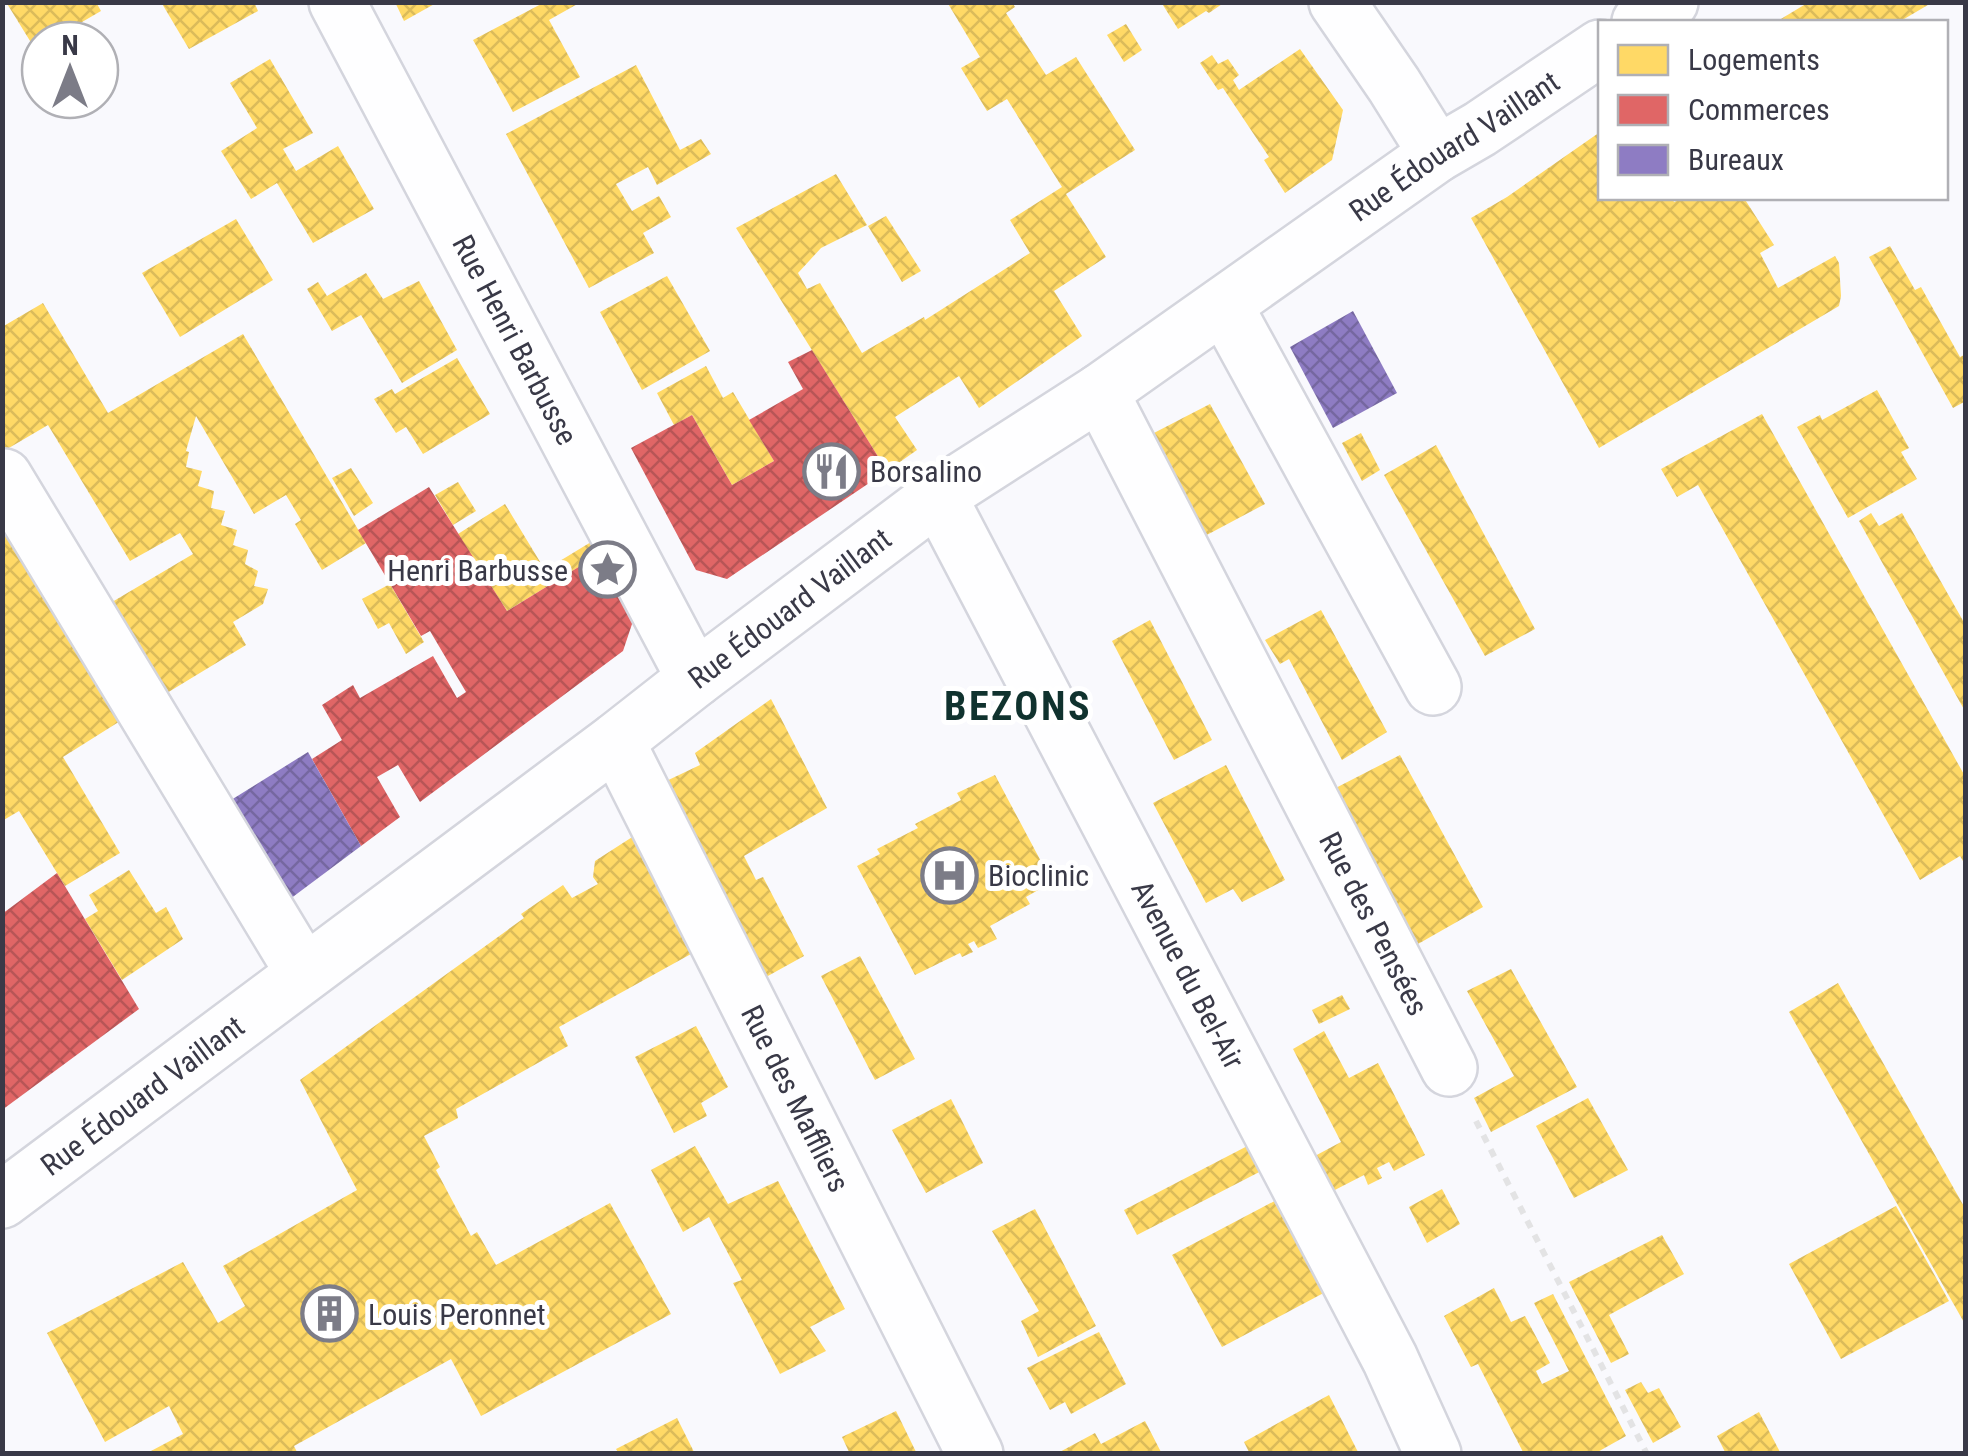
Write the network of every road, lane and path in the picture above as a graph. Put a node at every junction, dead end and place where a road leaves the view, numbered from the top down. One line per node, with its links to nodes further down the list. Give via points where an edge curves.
1 (337, 2): 11 (street, Rue Henri Barbusse)
2 (1337, 2): 6 (street)
3 (1670, 2): 4 (street)
4 (1643, 20)
5 (1598, 49): 6 (street, Rue Édouard Vaillant)
6 (1437, 154): 7 (street, Rue Édouard Vaillant)
7 (1224, 305): 8 (street, Rue Édouard Vaillant); 12 (street)
8 (1100, 392): 10 (street, Rue Édouard Vaillant); 15 (street, Rue des Pensées)
9 (4, 477): 14 (street)
10 (938, 496): 11 (street, Rue Édouard Vaillant); 18 (street, Avenue du Bel-Air, via 1381,1342)
11 (694, 679): 13 (street, Rue Édouard Vaillant)
12 (1433, 686)
13 (616, 741): 14 (street, Rue Édouard Vaillant); 17 (street, Rue des Maffliers)
14 (304, 973): 16 (street, Rue Édouard Vaillant)
15 (1449, 1068): 19 (path)
16 (2, 1200)
17 (975, 1454)
18 (1433, 1454)
19 (1647, 1454)

